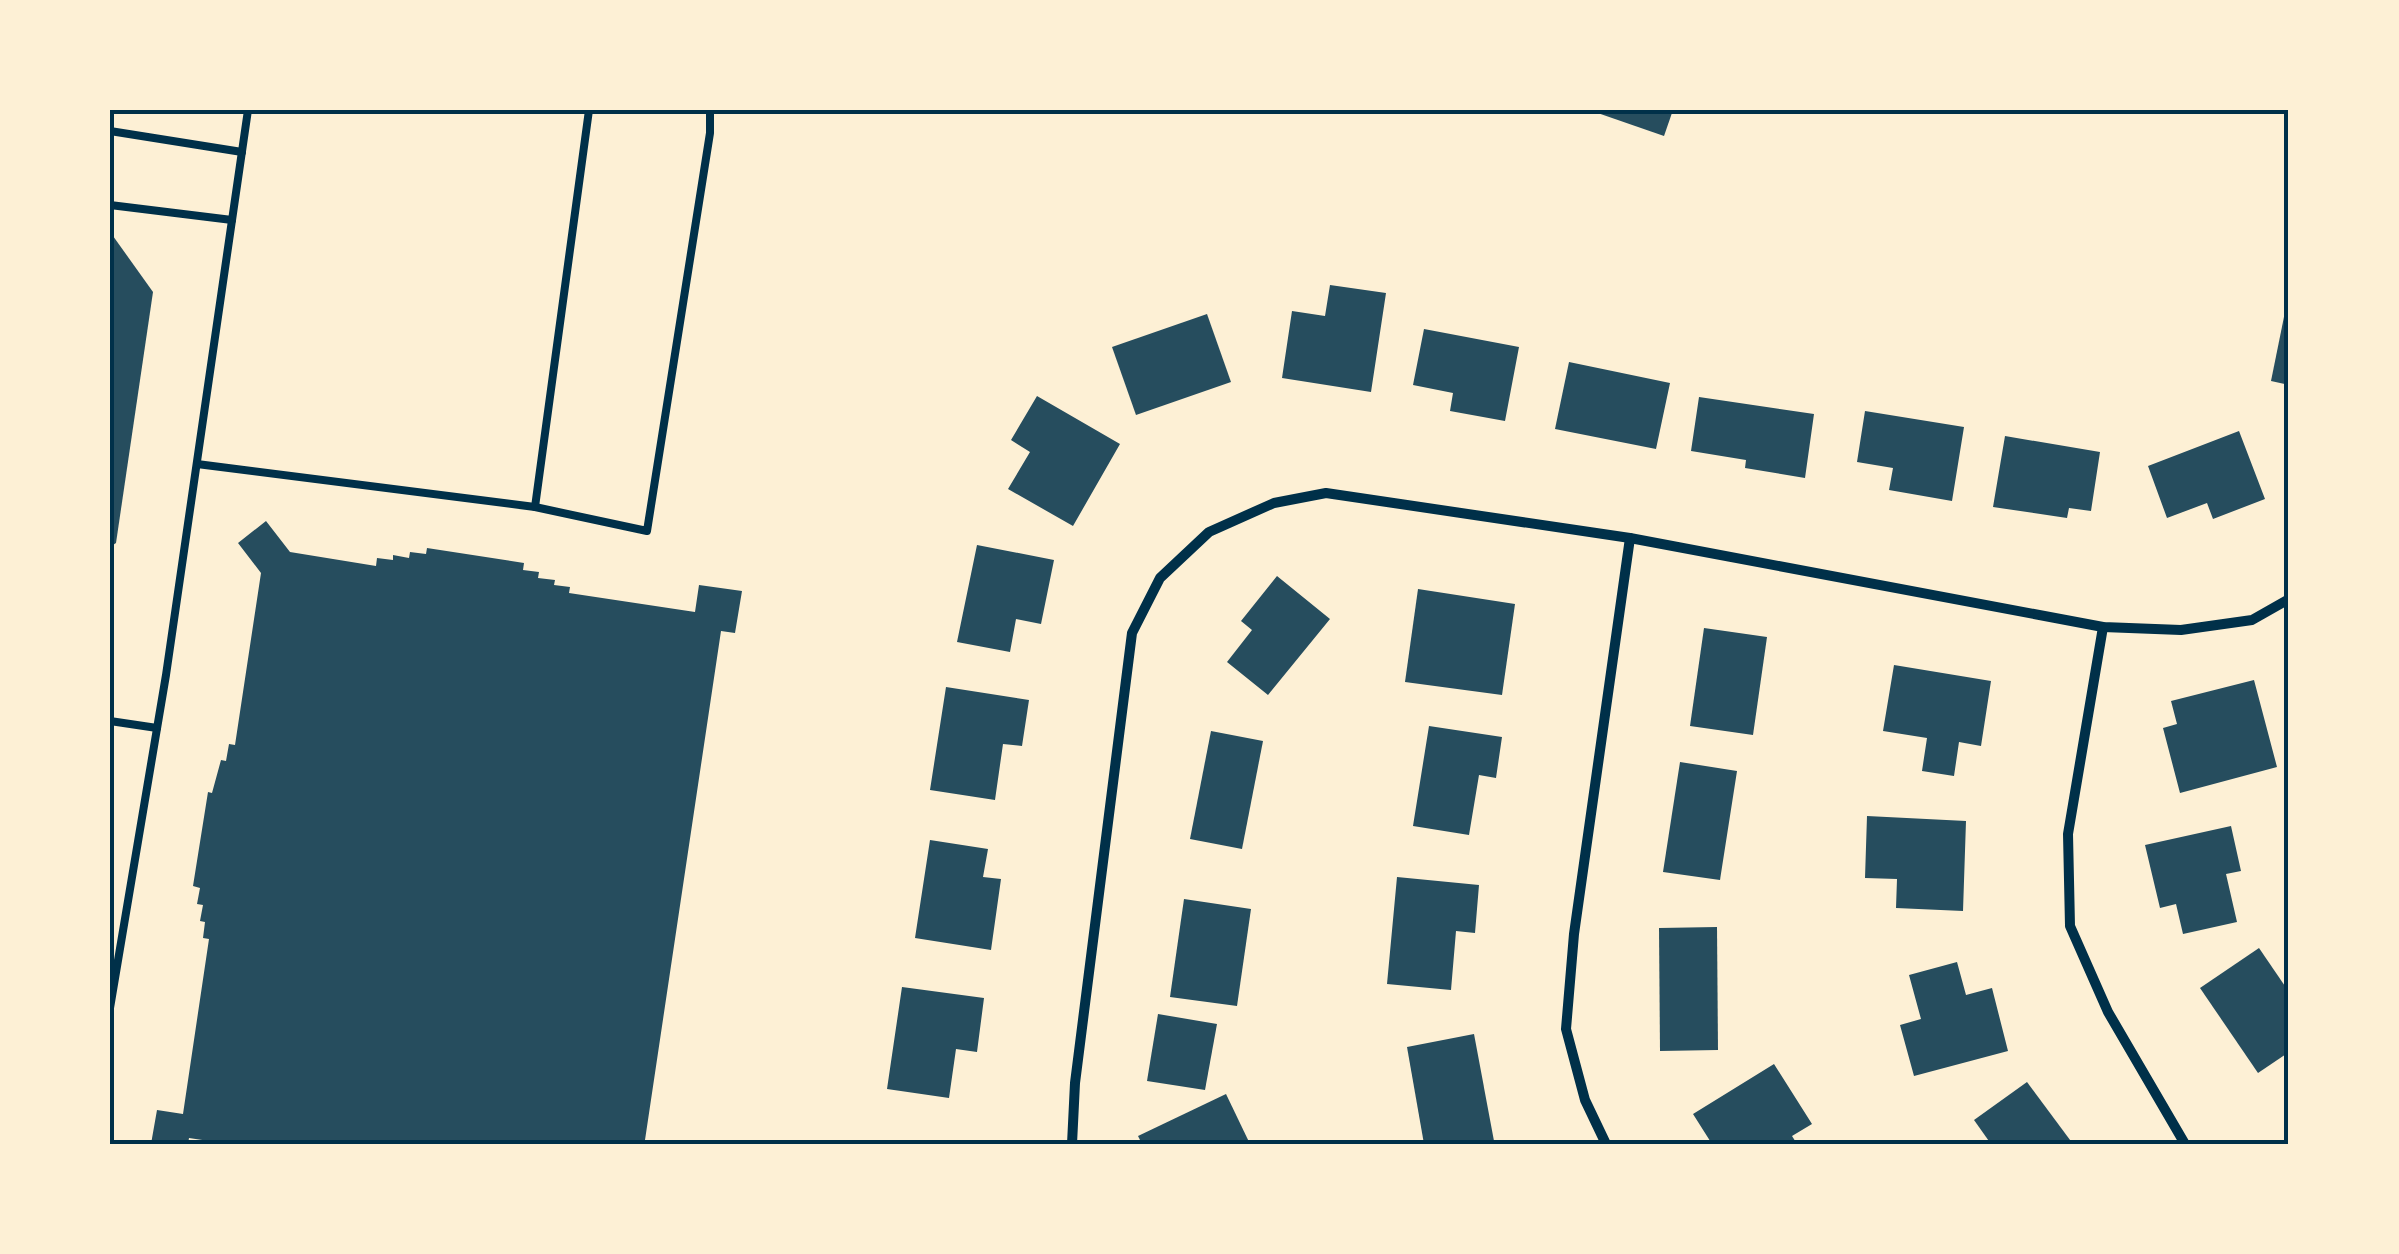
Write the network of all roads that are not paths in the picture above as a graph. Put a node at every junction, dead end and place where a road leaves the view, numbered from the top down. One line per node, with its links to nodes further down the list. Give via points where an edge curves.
1 (248, 110): 5 (lane)
2 (590, 110): 9 (lane)
3 (710, 110): 9 (lane, via 646,530)
4 (110, 131): 5 (lane)
5 (242, 152): 7 (lane)
6 (110, 205): 7 (lane)
7 (232, 220): 8 (lane)
8 (196, 464): 9 (lane); 14 (lane)
9 (535, 507)
10 (1630, 538): 12 (street); 16 (street, via 1326,493 1274,502 1209,532 1160,578 1132,633); 17 (street, via 1566,1028)
11 (2289, 600): 12 (street, via 2252,620 2181,630)
12 (2104, 627): 18 (street, via 2068,834 2070,926 2108,1012)
13 (110, 721): 14 (lane)
14 (157, 728): 15 (lane)
15 (110, 1008)
16 (1072, 1144)
17 (1606, 1144)
18 (2185, 1144)

